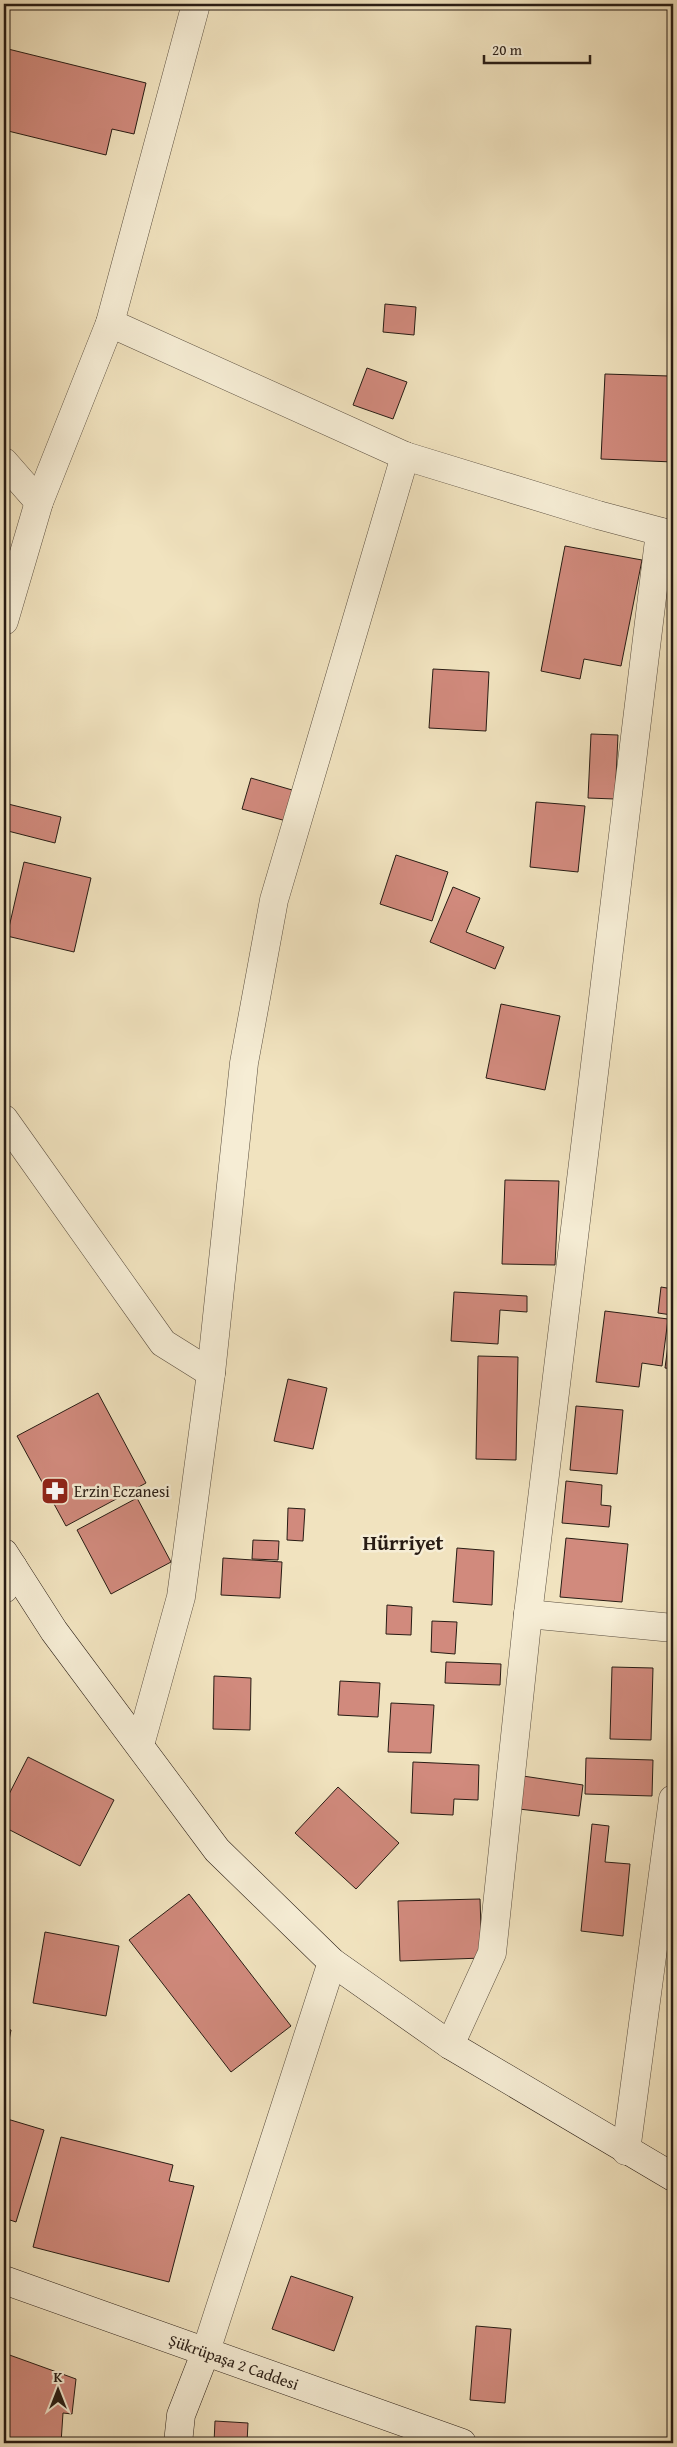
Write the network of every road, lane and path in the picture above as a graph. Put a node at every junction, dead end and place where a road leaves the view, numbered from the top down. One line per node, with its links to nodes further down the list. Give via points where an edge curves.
1 (196, 4): 2 (street)
2 (110, 323): 3 (street); 5 (street)
3 (405, 456): 6 (street); 9 (street, via 274,900 244,1063)
4 (4, 462): 5 (street)
5 (39, 502): 7 (street)
6 (667, 533): 11 (street)
7 (4, 621)
8 (4, 1119): 9 (street, via 163,1343)
9 (211, 1373): 13 (street, via 180,1597)
10 (7, 1570): 13 (street)
11 (528, 1614): 12 (street); 16 (street, via 492,1953)
12 (673, 1628)
13 (140, 1745): 15 (street, via 217,1850)
14 (673, 1799): 17 (street)
15 (332, 1962): 16 (street); 20 (street)
16 (450, 2045): 17 (street)
17 (626, 2150): 18 (street)
18 (673, 2177)
19 (4, 2280): 20 (street, Şükrüpaşa 2 Caddesi)
20 (206, 2352): 21 (street, via 182,2415); 22 (street, Şükrüpaşa 2 Caddesi)
21 (178, 2443)
22 (462, 2443)

